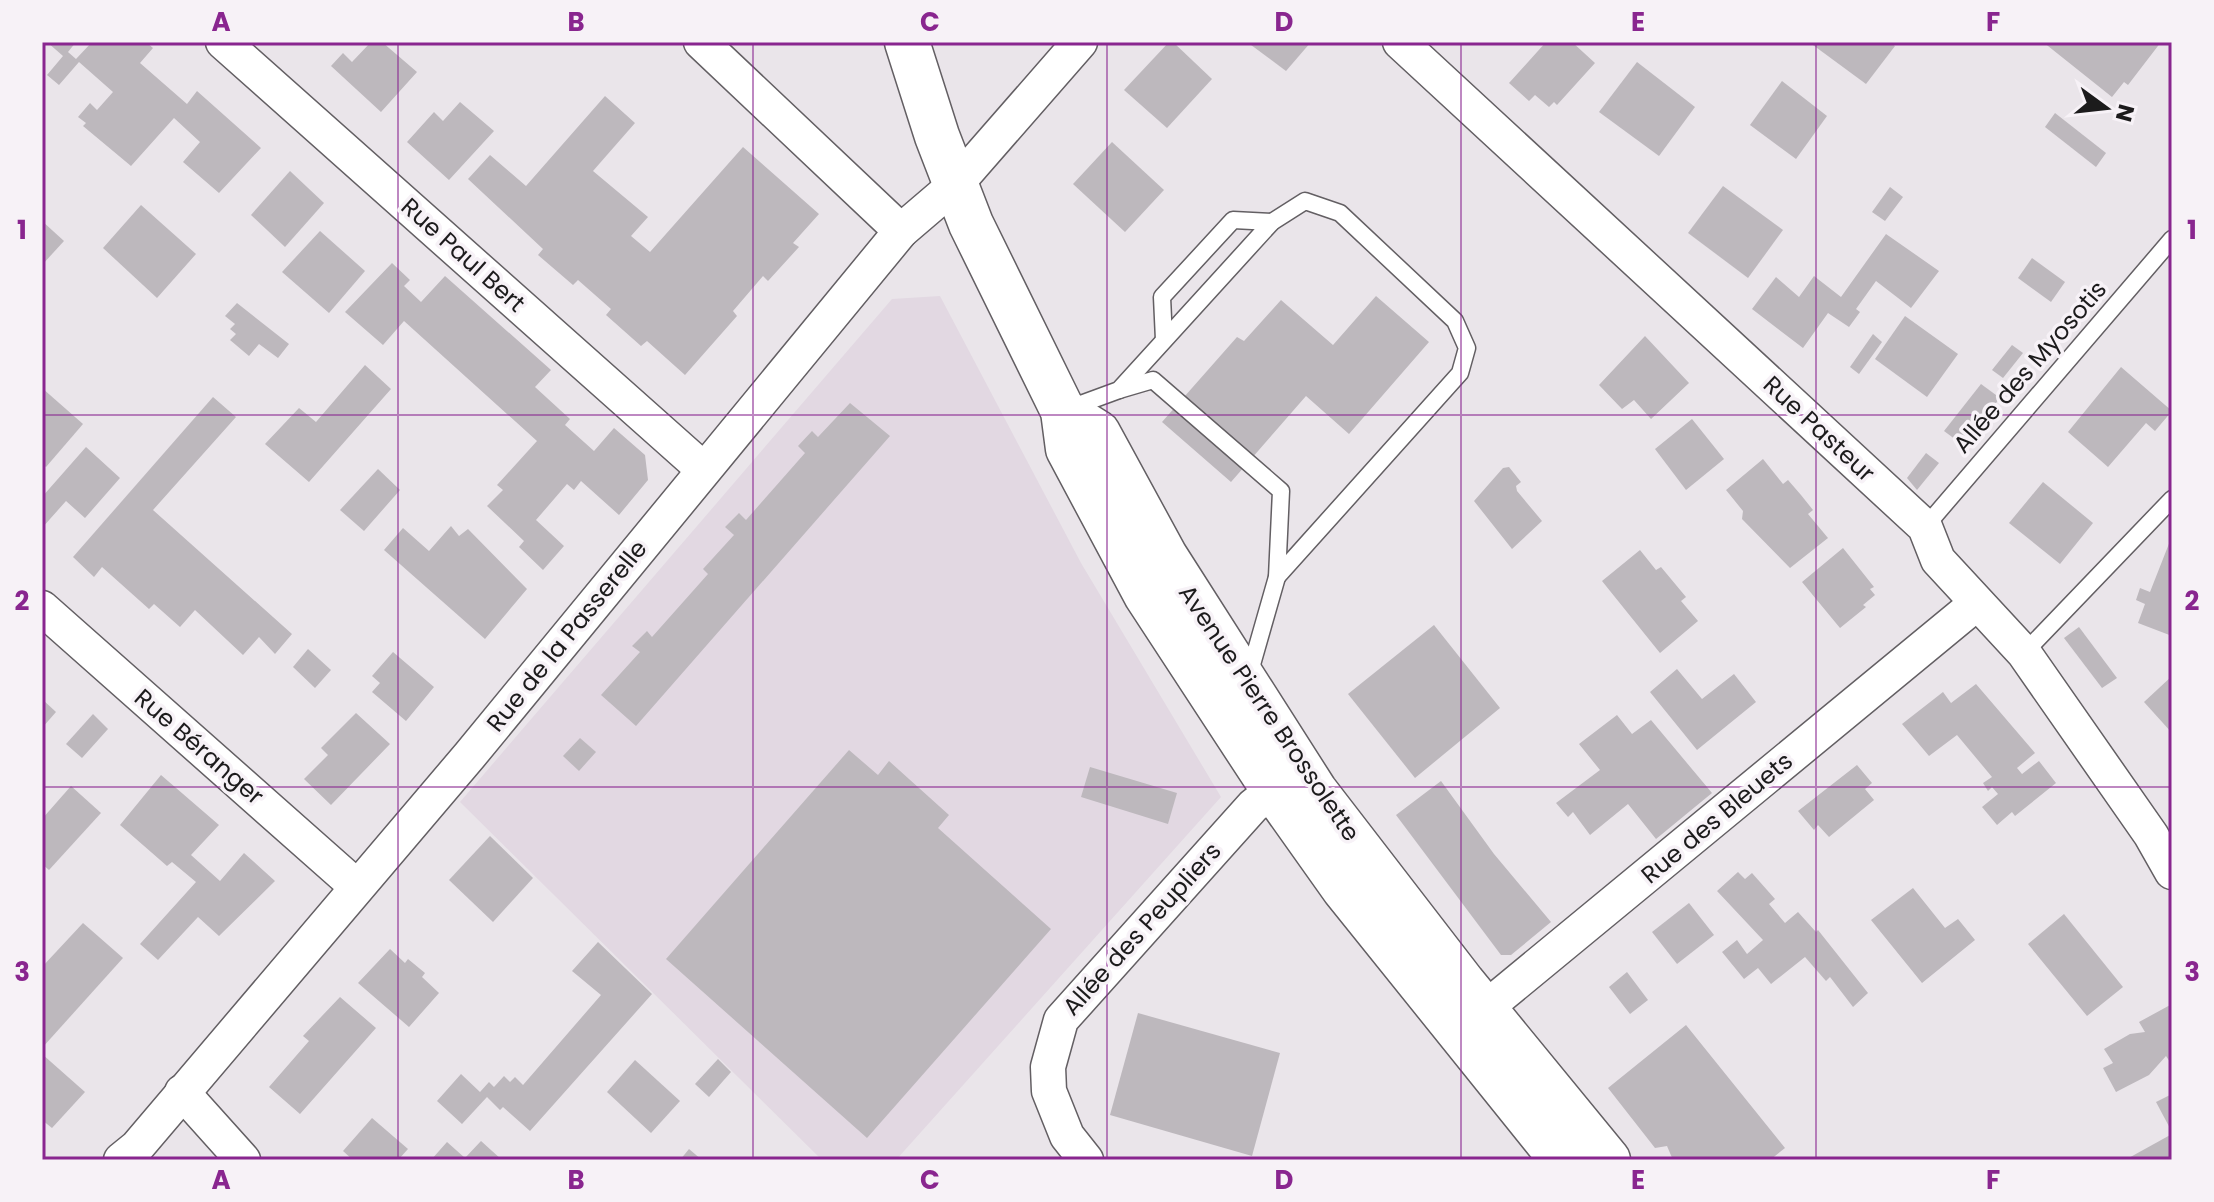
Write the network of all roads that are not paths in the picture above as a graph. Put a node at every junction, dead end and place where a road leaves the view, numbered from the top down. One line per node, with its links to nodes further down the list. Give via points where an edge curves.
1 (223, 42): 13 (street, Rue Paul Bert)
2 (701, 42): 8 (street)
3 (907, 42): 6 (main road)
4 (1080, 42): 6 (street, Rue de la Passerelle)
5 (1400, 42): 15 (street, Rue Pasteur)
6 (956, 184): 8 (street, Rue de la Passerelle); 12 (main road)
7 (1272, 222): 10 (lane); 10 (lane, via 1233,220 1162,297); 16 (lane, via 1305,201 1340,213 1455,321 1467,348 1460,373)
8 (901, 231): 13 (street, Rue de la Passerelle)
9 (2172, 239): 15 (lane, Allée des Myosotis)
10 (1164, 340): 11 (lane)
11 (1119, 390): 12 (lane); 16 (lane, via 1153,380 1281,491)
12 (1063, 411): 20 (main road, Avenue Pierre Brossolette, via 1098,433 1165,556)
13 (703, 469): 23 (street, Rue de la Passerelle)
14 (2172, 499): 19 (lane)
15 (1925, 527): 17 (street, Rue Pasteur, via 1938,560)
16 (1277, 577): 20 (lane, via 1251,668)
17 (1977, 603): 19 (street, Rue Pasteur); 24 (street, Rue des Bleuets)
18 (42, 608): 23 (street, Rue Béranger)
19 (2024, 653): 22 (street, Rue Pasteur)
20 (1226, 686): 21 (main road, Avenue Pierre Brossolette)
21 (1287, 779): 24 (main road, Avenue Pierre Brossolette, via 1344,889); 28 (street, Allée des Peupliers, via 1253,806 1061,1020 1048,1067 1049,1091 1067,1136)
22 (2172, 872)
23 (356, 886): 25 (street, Rue de la Passerelle)
24 (1471, 1021): 29 (main road, Avenue Pierre Brossolette); 30 (main road, Avenue Pierre Brossolette)
25 (182, 1092): 26 (street, Rue de la Passerelle); 27 (street)
26 (121, 1160)
27 (243, 1160)
28 (1086, 1160)
29 (1562, 1160)
30 (1608, 1160)

